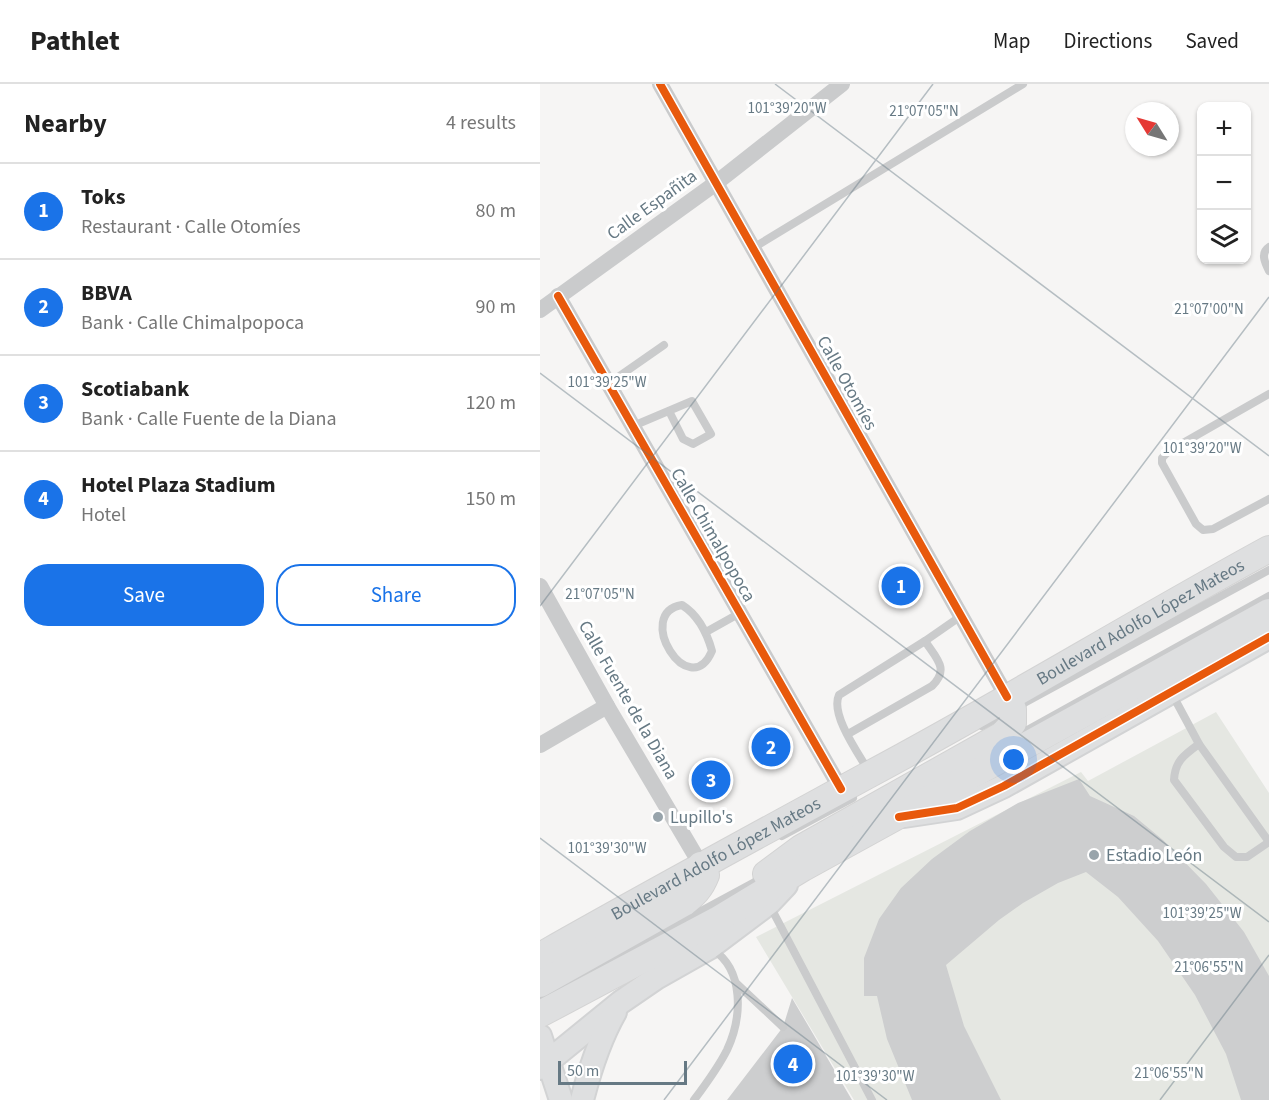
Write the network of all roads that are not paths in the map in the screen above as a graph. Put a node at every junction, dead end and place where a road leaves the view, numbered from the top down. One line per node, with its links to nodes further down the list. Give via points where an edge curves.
1 (660, 84): 4 (street, Calle Otomíes)
2 (842, 84): 4 (street, Calle Españita)
3 (1023, 84): 6 (lane)
4 (716, 183): 6 (street, Calle Otomíes); 8 (street, Calle Españita)
5 (1269, 247): 7 (lane, via 1264,253)
6 (753, 248): 22 (street, Calle Otomíes)
7 (1269, 271)
8 (558, 296): 9 (street, Calle Españita); 11 (street, Calle Chimalpopoca)
9 (540, 310)
10 (664, 345): 11 (lane)
11 (608, 384): 14 (street, Calle Chimalpopoca)
12 (1269, 394): 15 (lane, via 1169,450 1162,458 1164,468 1203,530 1213,529)
13 (669, 411): 13 (lane, via 683,439 693,444 711,434 692,401); 14 (lane)
14 (633, 426): 21 (street, Calle Chimalpopoca)
15 (1269, 499)
16 (1269, 549): 27 (main road, Boulevard Adolfo López Mateos, via 1162,607)
17 (1269, 570): 27 (lane)
18 (540, 586): 28 (street, Calle Fuente de la Diana)
19 (1269, 596): 39 (lane)
20 (1269, 612): 34 (main road)
21 (740, 613): 23 (lane); 33 (street, Calle Chimalpopoca)
22 (961, 616): 25 (lane); 27 (street, Calle Otomíes)
23 (706, 632): 23 (lane, via 682,605 674,606 663,619 666,642 685,667 699,666 710,656)
24 (1269, 637): 26 (street)
25 (925, 641): 30 (lane, via 839,695 836,705); 30 (lane, via 941,668 938,680)
26 (1170, 692): 31 (lane); 34 (street, via 1052,760 957,808)
27 (1010, 703): 29 (lane); 33 (main road, Boulevard Adolfo López Mateos); 39 (main road, via 1013,723 1002,735 801,848)
28 (607, 706): 32 (street); 38 (street, Calle Fuente de la Diana)
29 (972, 732)
30 (848, 734): 33 (lane)
31 (1199, 744): 36 (lane); 36 (lane, via 1180,758 1174,768 1174,780 1224,848 1236,857 1247,857)
32 (540, 745)
33 (857, 786): 35 (lane); 38 (main road, Boulevard Adolfo López Mateos)
34 (899, 816): 37 (main road)
35 (778, 838)
36 (1269, 842)
37 (803, 868): 40 (street); 41 (main road)
38 (704, 873): 43 (main road, Boulevard Adolfo López Mateos); 45 (main road, via 695,894 684,903)
39 (757, 881): 41 (main road); 46 (lane)
40 (769, 903): 42 (street); 55 (lane)
41 (717, 920): 48 (main road)
42 (709, 948): 44 (lane, via 724,958); 47 (street)
43 (540, 956)
44 (736, 982): 49 (lane); 54 (lane, via 736,1025 728,1048)
45 (540, 984)
46 (540, 998)
47 (621, 1002): 51 (street); 53 (street, via 604,1031)
48 (540, 1014)
49 (783, 1027)
50 (540, 1036): 51 (street)
51 (544, 1065): 52 (street)
52 (561, 1100)
53 (582, 1100)
54 (694, 1100)
55 (872, 1100)

